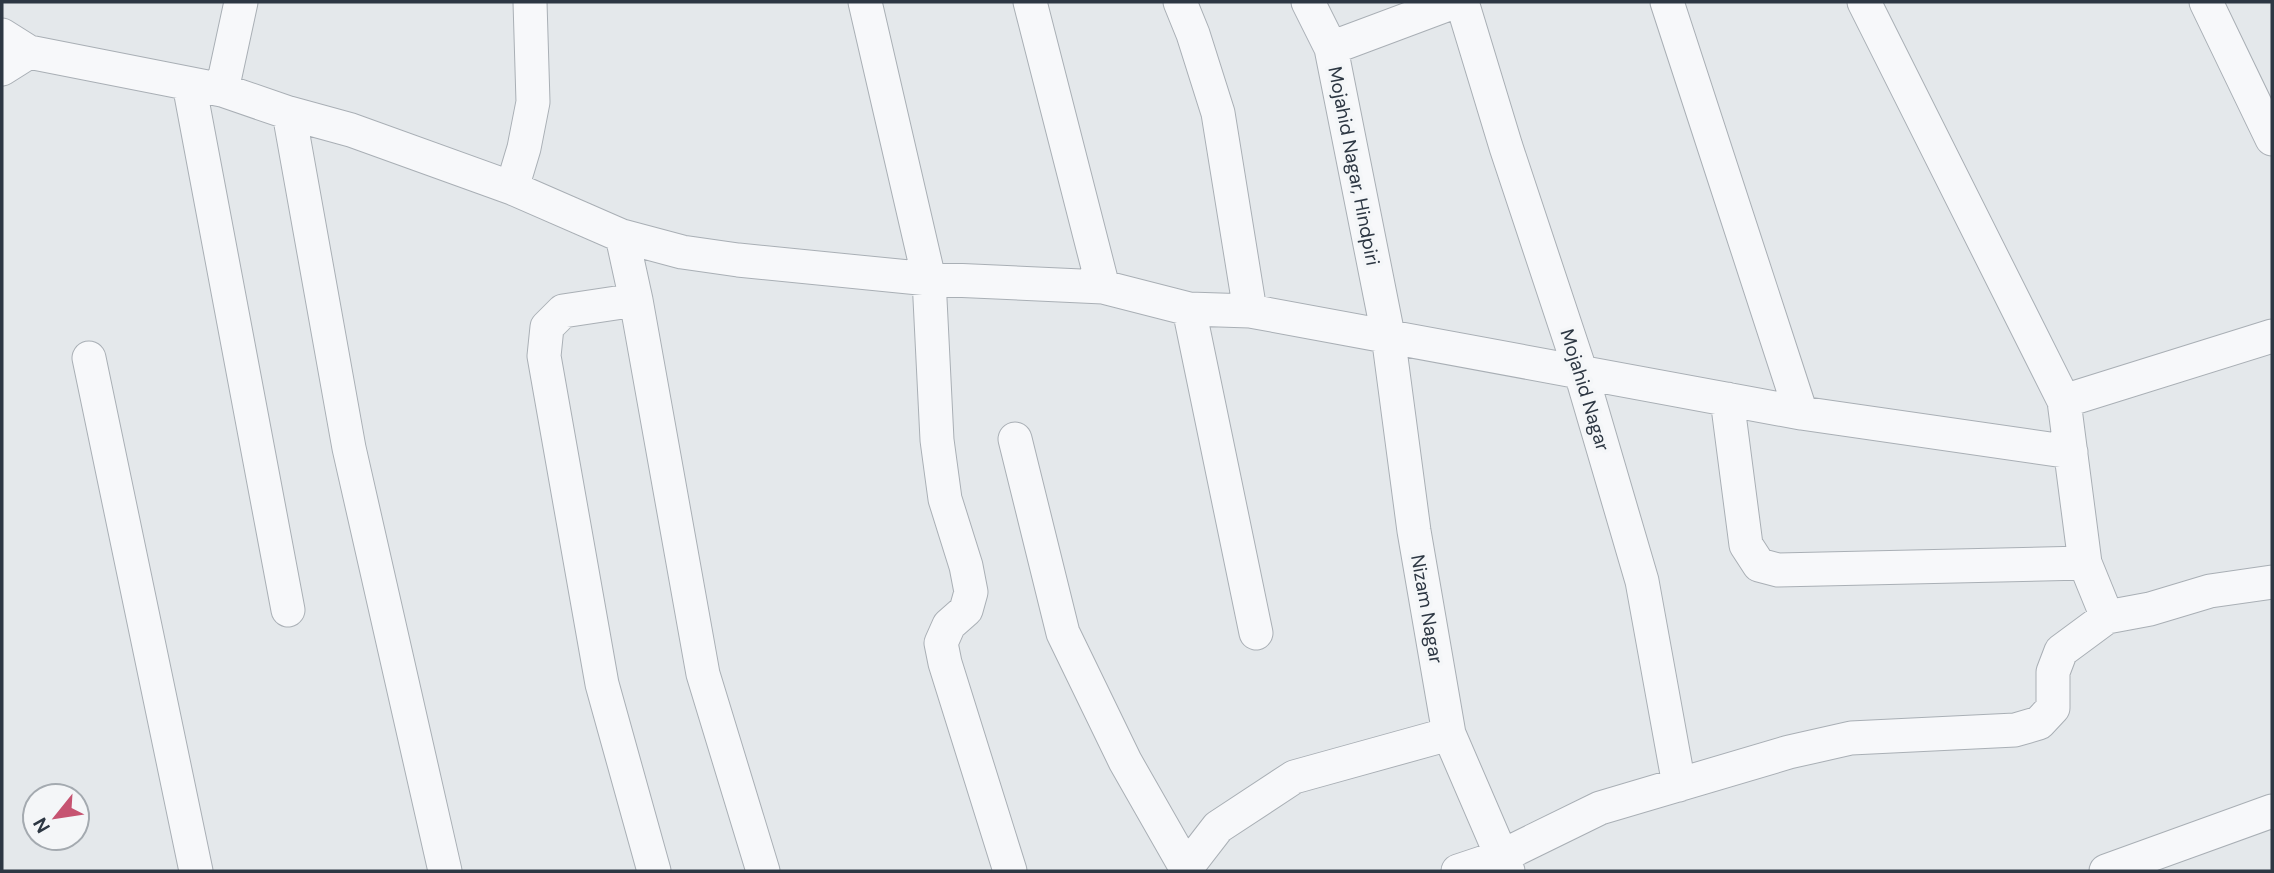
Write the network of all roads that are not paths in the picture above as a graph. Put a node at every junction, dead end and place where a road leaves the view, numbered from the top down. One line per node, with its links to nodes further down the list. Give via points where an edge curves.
1 (241, 2): 15 (street)
2 (530, 2): 18 (street, via 533,103)
3 (865, 2): 20 (street)
4 (1030, 2): 21 (street)
5 (1180, 2): 24 (street, via 1218,113)
6 (1308, 2): 12 (street, Mojahid Nagar, Hindpiri)
7 (1454, 2): 12 (street)
8 (1462, 2): 28 (street, Mojahid Nagar)
9 (1667, 2): 31 (street)
10 (1864, 2): 30 (street)
11 (2206, 2): 17 (street)
12 (1331, 48): 25 (street, Mojahid Nagar, Hindpiri)
13 (11, 52): 14 (street)
14 (189, 84): 15 (street); 36 (street)
15 (222, 90): 16 (street)
16 (289, 113): 18 (street, via 351,130); 45 (street, via 349,449)
17 (2272, 139)
18 (512, 188): 19 (street)
19 (622, 236): 20 (street, via 710,256); 22 (street)
20 (929, 279): 21 (street); 48 (street, via 937,440 945,499 971,592 966,610 949,625 941,643)
21 (1103, 287): 23 (street)
22 (636, 299): 46 (street, via 563,311 547,327 544,356 602,684); 47 (street, via 703,674)
23 (1189, 309): 24 (street); 38 (street)
24 (1250, 311): 25 (street)
25 (1388, 335): 28 (street); 39 (street, Nizam Nagar, via 1414,531)
26 (2272, 335): 30 (street)
27 (89, 358): 44 (street)
28 (1581, 373): 29 (street); 40 (street, Mojahid Nagar, via 1642,581)
29 (1727, 399): 31 (street); 34 (street, via 1746,545 1759,565 1778,570)
30 (2064, 401): 33 (street)
31 (1801, 413): 33 (street)
32 (1015, 439): 43 (street, via 1063,633)
33 (2071, 452): 34 (street)
34 (2085, 563): 37 (street)
35 (2272, 582): 37 (street)
36 (288, 610)
37 (2107, 617): 40 (street, via 2061,651 2053,672 2053,708 2039,723 2015,730 1851,738)
38 (1256, 633)
39 (1449, 734): 42 (street, Nizam Nagar); 43 (street, via 1294,777 1218,827)
40 (1679, 785): 42 (street, via 1600,808)
41 (2272, 811): 50 (street)
42 (1504, 864): 49 (street)
43 (1185, 870)
44 (196, 871)
45 (445, 871)
46 (653, 871)
47 (763, 871)
48 (1010, 871)
49 (1458, 871)
50 (2106, 871)

